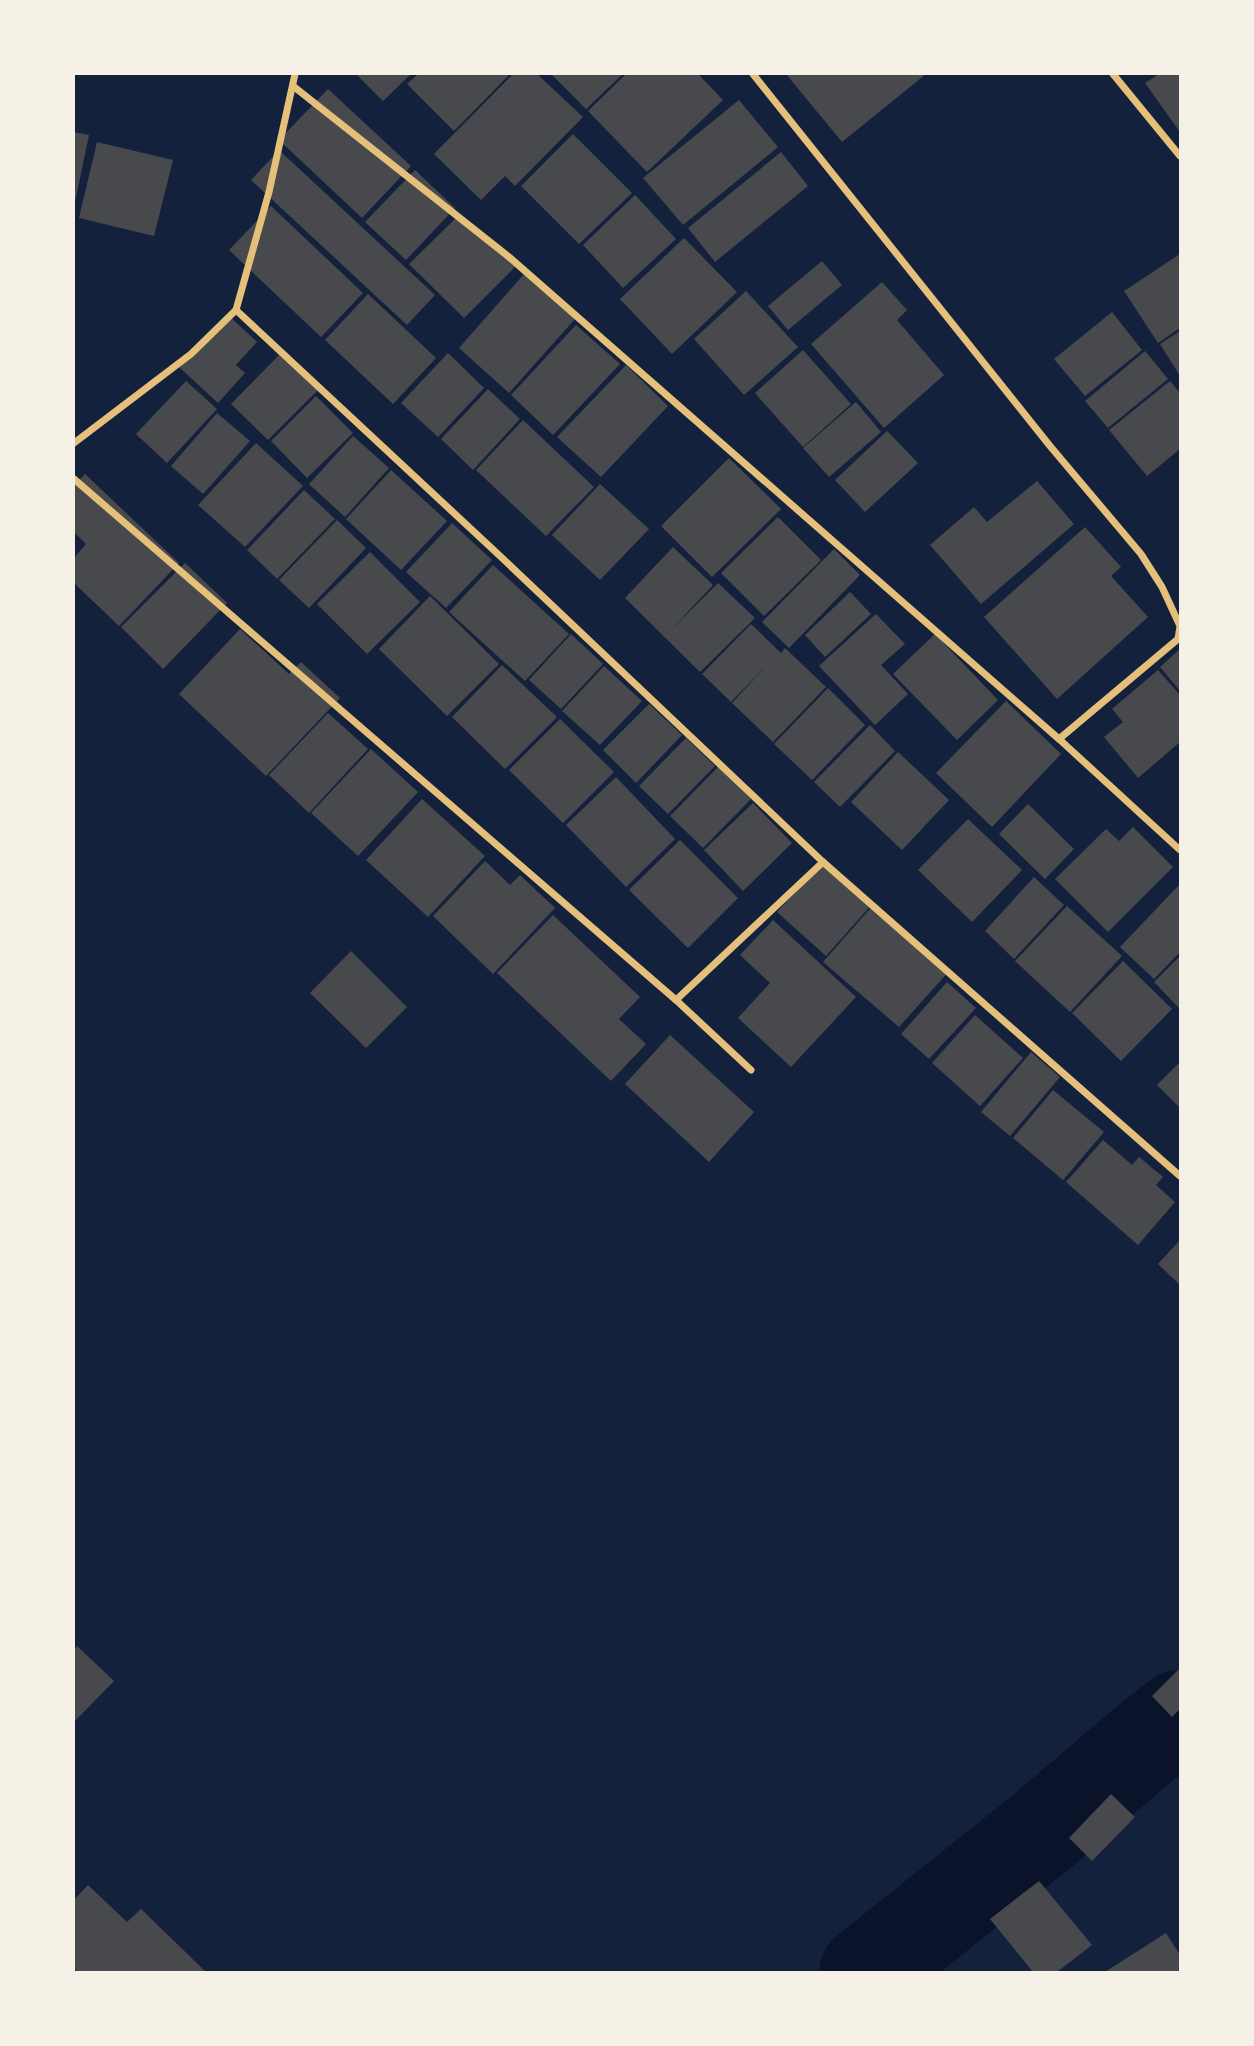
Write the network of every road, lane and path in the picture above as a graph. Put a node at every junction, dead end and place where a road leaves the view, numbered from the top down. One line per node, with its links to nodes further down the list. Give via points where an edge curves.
1 (295, 74): 4 (street)
2 (753, 74): 9 (street, via 1142,554 1180,626 1178,639)
3 (1113, 74): 5 (street)
4 (293, 86): 6 (street); 9 (street, via 509,257)
5 (1181, 156)
6 (236, 310): 7 (street, via 191,354); 11 (street)
7 (74, 443)
8 (74, 479): 12 (street)
9 (1059, 739): 10 (street)
10 (1181, 850)
11 (823, 862): 12 (street); 14 (street)
12 (676, 1000): 13 (street)
13 (751, 1070)
14 (1181, 1176)

